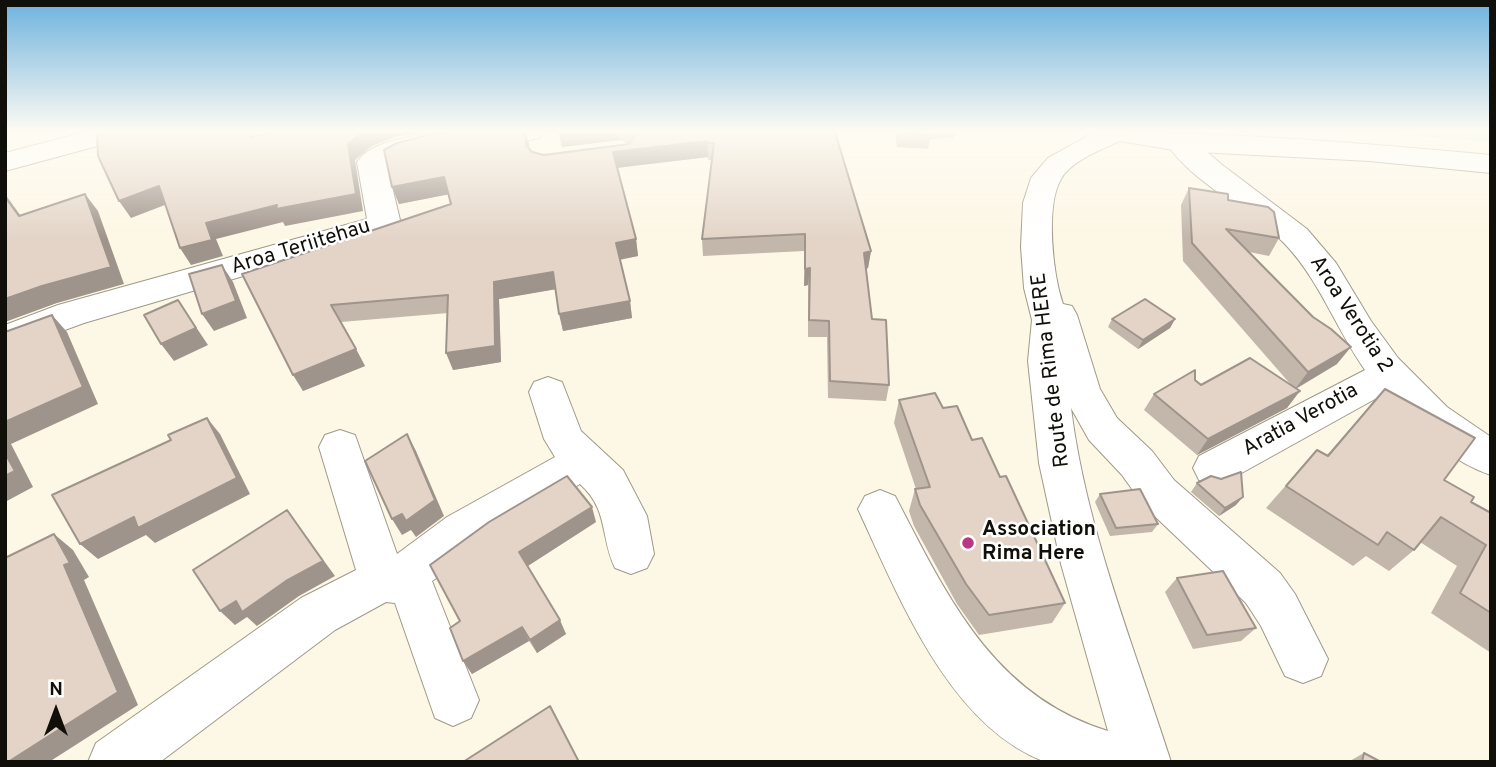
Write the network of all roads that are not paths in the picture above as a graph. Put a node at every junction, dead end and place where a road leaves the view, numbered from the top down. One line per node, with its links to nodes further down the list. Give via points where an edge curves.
1 (373, 168): 5 (street, Aroa Teriitehau, via 383,220 379,226 71,314)
2 (1057, 168): 4 (street, Route de Rima HERE, via 1047,176 1039,197)
3 (1207, 168): 6 (street, Aroa Verotia 2, via 1277,219 1310,252)
4 (1041, 290): 15 (street, via 1056,306 1081,391 1103,429 1159,493 1263,587); 19 (street, Route de Rima HERE, via 1050,322 1046,359 1066,485 1084,564)
5 (5, 339)
6 (1389, 376): 9 (street, Aroa Verotia 2, via 1442,428); 11 (street, Aratia Verotia, via 1352,391)
7 (548, 392): 10 (street, via 564,439)
8 (340, 447): 14 (street)
9 (1491, 458)
10 (584, 462): 13 (street, via 608,482 625,516); 14 (street, via 501,507)
11 (1214, 468)
12 (880, 509): 18 (street, via 933,617 965,666 995,699 1041,733)
13 (631, 554)
14 (390, 581): 16 (street, via 409,583); 17 (street, via 318,614)
15 (1303, 659)
16 (453, 701)
17 (115, 762)
18 (1120, 762)
19 (1144, 762)

